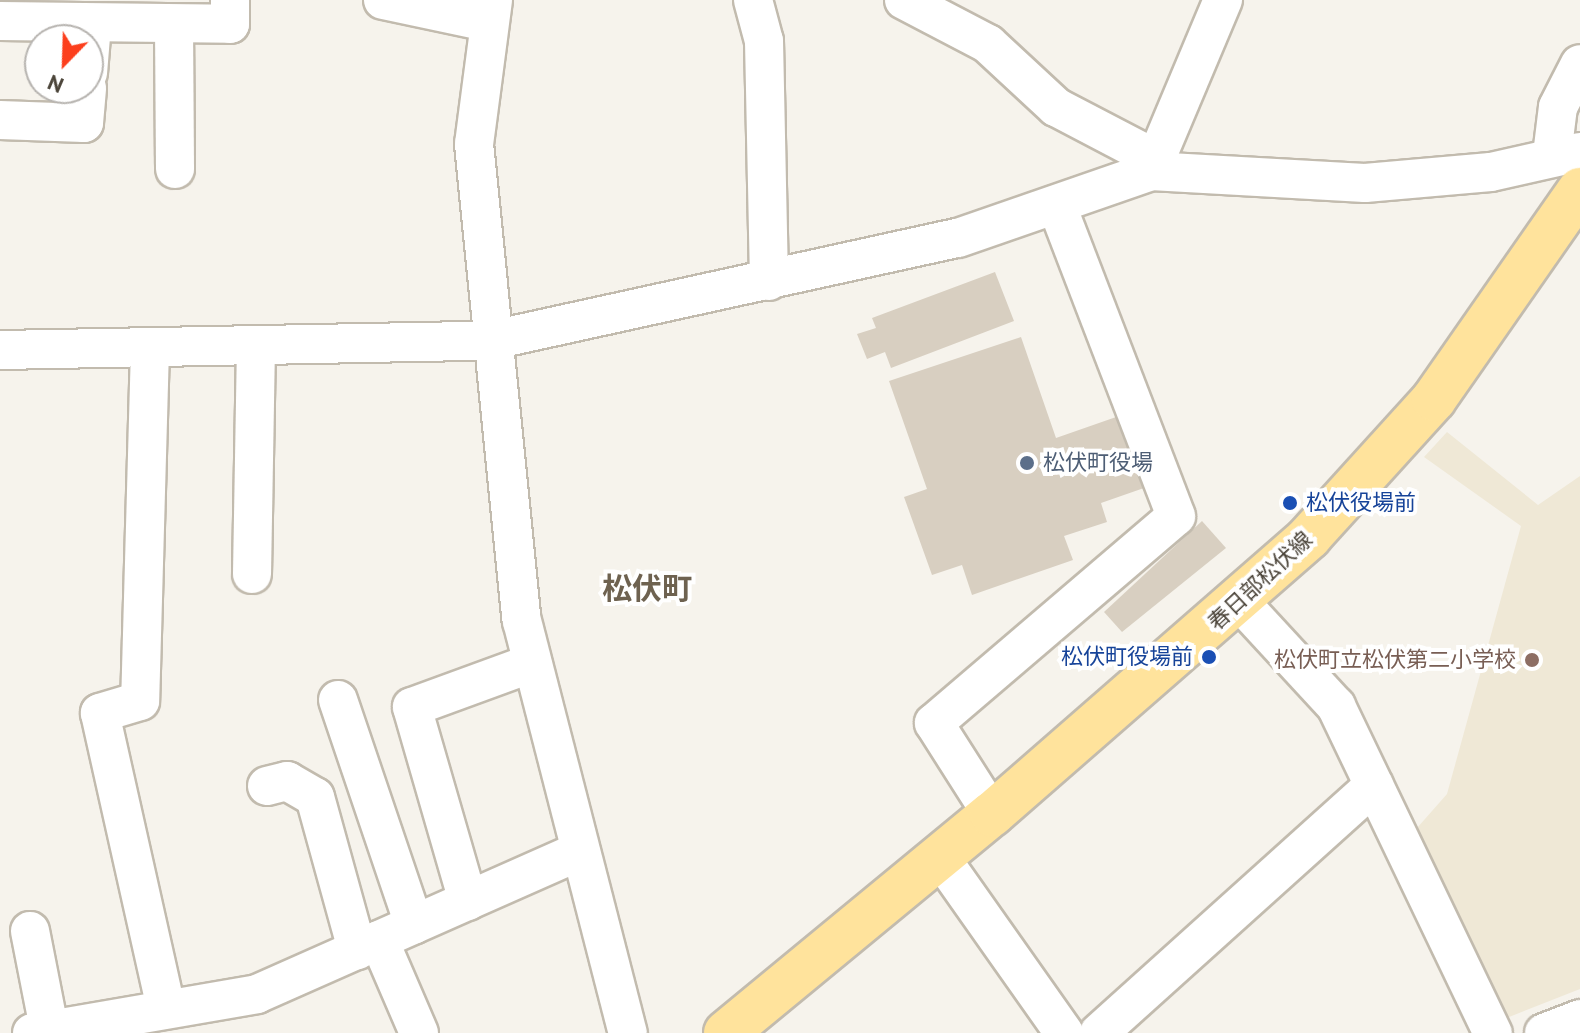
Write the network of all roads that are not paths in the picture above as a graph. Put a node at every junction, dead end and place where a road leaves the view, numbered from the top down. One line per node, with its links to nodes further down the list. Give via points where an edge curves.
1 (230, 0): 10 (street, via 230,24)
2 (383, 0): 6 (street)
3 (753, 0): 19 (street, via 764,41)
4 (904, 0): 16 (street, via 988,44 1056,107 1144,153)
5 (1223, 0): 16 (street)
6 (490, 11): 20 (street, via 474,144)
7 (0, 21): 8 (street)
8 (92, 24)
9 (104, 24): 10 (street)
10 (174, 25): 15 (street)
11 (1580, 64): 14 (street, via 1558,107)
12 (86, 104): 13 (street, via 84,123)
13 (0, 120)
14 (1566, 153): 16 (street, via 1491,172 1365,183)
15 (175, 169)
16 (1151, 171): 18 (street)
17 (1580, 190): 25 (main road, 春日部松伏線, via 1434,399)
18 (1058, 208): 19 (street); 30 (street, via 1176,516 934,723)
19 (769, 281): 20 (street)
20 (488, 341): 21 (street); 26 (street)
21 (256, 346): 22 (street); 24 (street)
22 (150, 348): 23 (street); 37 (street, via 140,701 100,713)
23 (0, 350)
24 (252, 574)
25 (1240, 602): 28 (street, via 1336,706); 30 (main road, 春日部松伏線)
26 (532, 663): 31 (street); 33 (street, via 412,707)
27 (338, 700): 34 (street)
28 (1374, 785): 44 (street); 45 (street)
29 (267, 786): 36 (street, via 287,781 315,797)
30 (992, 814): 32 (main road, 春日部松伏線)
31 (578, 852): 33 (street); 41 (street)
32 (940, 857): 42 (main road, 春日部松伏線); 43 (street)
33 (468, 901): 34 (street)
34 (414, 925): 36 (street)
35 (30, 931): 39 (street)
36 (368, 945): 37 (street, via 257,994); 40 (street)
37 (185, 1016): 39 (street)
38 (1580, 1019): 46 (street)
39 (44, 1032)
40 (419, 1033)
41 (628, 1033)
42 (726, 1033)
43 (1064, 1033)
44 (1099, 1033)
45 (1493, 1033)
46 (1544, 1033)

